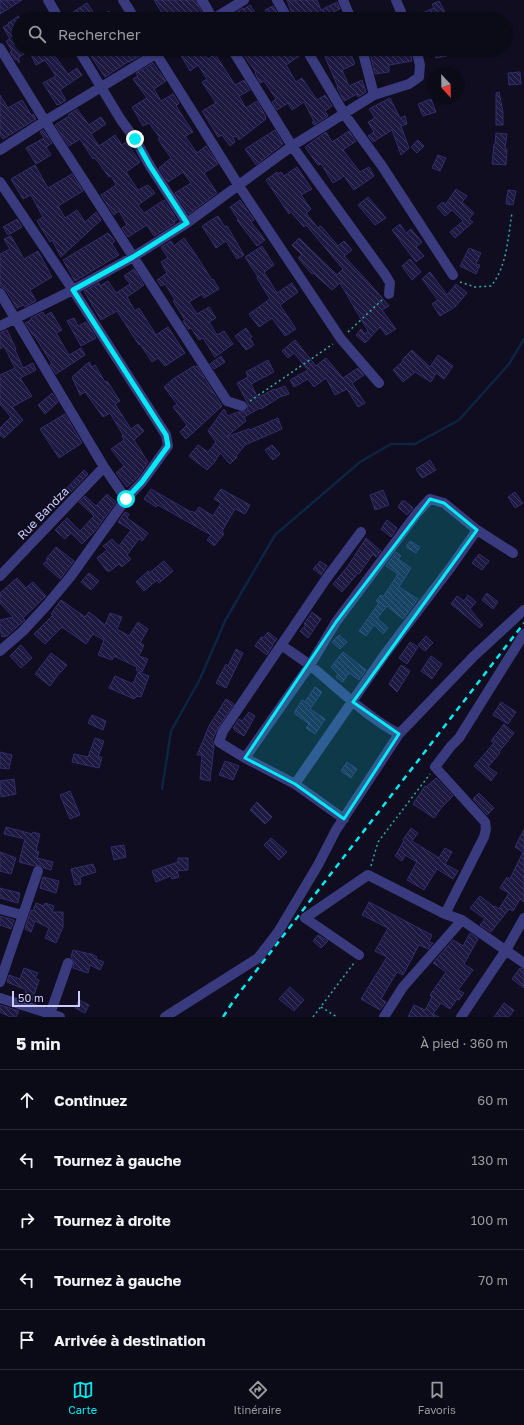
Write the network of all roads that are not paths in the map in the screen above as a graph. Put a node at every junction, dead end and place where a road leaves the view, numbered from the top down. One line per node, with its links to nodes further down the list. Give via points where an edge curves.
1 (48, 0): 8 (street)
2 (123, 0): 9 (street)
3 (202, 0): 10 (street)
4 (244, 0): 11 (street)
5 (276, 0): 12 (street)
6 (343, 0): 13 (street)
7 (396, 0): 14 (street)
8 (56, 12)
9 (131, 12)
10 (209, 12)
11 (224, 12)
12 (284, 12)
13 (348, 12)
14 (401, 12)
15 (0, 48): 26 (street)
16 (82, 56): 23 (street)
17 (150, 56): 23 (street)
18 (161, 56): 30 (street)
19 (236, 56): 27 (street)
20 (310, 56): 25 (street)
21 (364, 56): 24 (street)
22 (418, 56): 24 (street, via 419,77 409,84)
23 (100, 87): 26 (street); 31 (street)
24 (374, 96): 25 (street)
25 (344, 115): 27 (street); 33 (street, via 382,166)
26 (45, 121): 28 (street); 32 (street)
27 (292, 146): 30 (street); 36 (street, via 386,276 390,283)
28 (0, 150)
29 (0, 182): 34 (street)
30 (239, 186): 31 (street); 39 (street, via 341,339)
31 (187, 223): 32 (street)
32 (133, 257): 34 (street); 40 (street, via 228,401)
33 (453, 275)
34 (73, 290): 37 (street); 42 (street, via 166,435 168,446)
35 (0, 293): 37 (street)
36 (390, 294)
37 (15, 319): 38 (street); 41 (street)
38 (0, 326)
39 (379, 383)
40 (242, 406)
41 (104, 467): 42 (street); 46 (street, Rue Bandza)
42 (126, 499): 50 (street, via 71,576 23,631)
43 (477, 530): 45 (street); 51 (street, via 444,503 430,499 336,622); 52 (street, via 385,654)
44 (361, 532): 49 (street)
45 (513, 553)
46 (0, 576)
47 (524, 610): 53 (street, via 474,656)
48 (524, 634): 59 (street, via 459,738 435,768 485,822 486,829)
49 (281, 645): 51 (street); 54 (street, via 223,731 219,742)
50 (0, 651)
51 (310, 665): 52 (street); 54 (street)
52 (353, 702): 53 (street); 55 (street)
53 (399, 734): 56 (street)
54 (244, 758): 55 (street)
55 (295, 784): 56 (street)
56 (344, 819): 70 (street, via 278,932 258,958)
57 (38, 871): 60 (street)
58 (0, 910): 60 (street)
59 (446, 914): 62 (street); 64 (street, via 368,875 305,918)
60 (22, 915): 67 (street)
61 (524, 918): 63 (street)
62 (462, 920): 63 (street); 71 (street, via 403,987)
63 (506, 950): 66 (street); 72 (street)
64 (359, 955)
65 (68, 963): 69 (street)
66 (524, 964)
67 (0, 982)
68 (0, 998): 69 (street)
69 (53, 1016)
70 (164, 1017)
71 (384, 1017)
72 (461, 1017)

